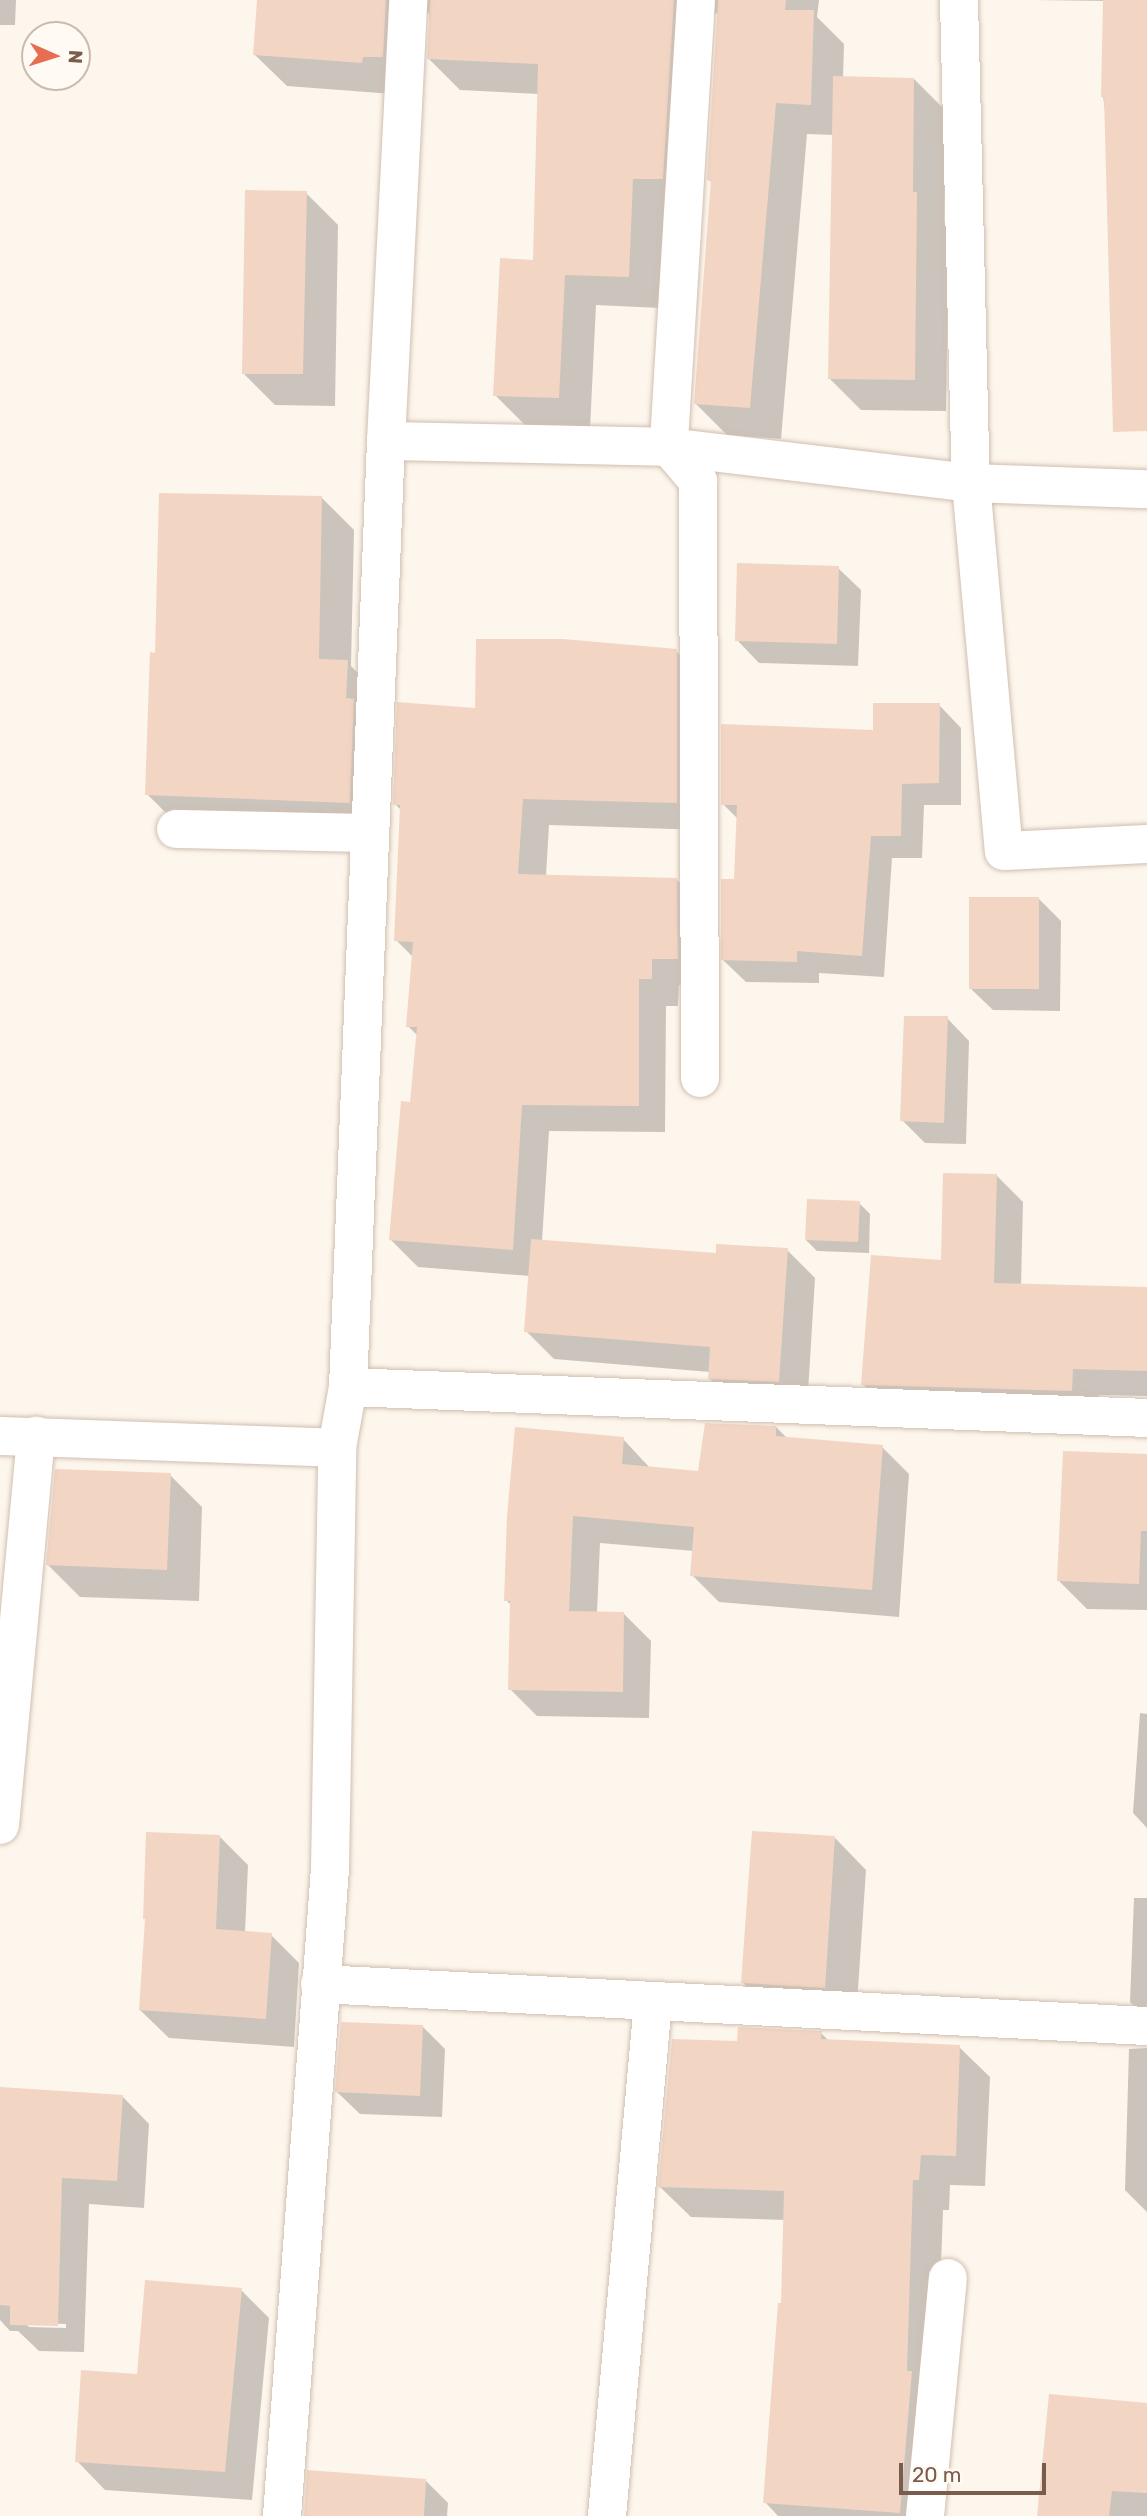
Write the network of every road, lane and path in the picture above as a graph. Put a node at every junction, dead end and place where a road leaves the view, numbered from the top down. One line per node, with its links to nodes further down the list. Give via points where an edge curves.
1 (408, 0): 4 (street)
2 (696, 0): 5 (street)
3 (959, 0): 6 (street)
4 (386, 441): 5 (street); 9 (street)
5 (669, 447): 6 (street); 11 (street, via 698,481)
6 (971, 483): 7 (street); 10 (street, via 1004,851)
7 (1147, 489)
8 (176, 830): 9 (street)
9 (370, 833): 12 (street)
10 (1147, 844)
11 (701, 1079)
12 (348, 1387): 13 (street); 15 (street)
13 (1147, 1418)
14 (18, 1436): 15 (street); 16 (street)
15 (337, 1448): 17 (street, via 330,1869)
16 (0, 1825)
17 (320, 1984): 18 (street); 21 (street)
18 (653, 2002): 19 (street); 22 (street)
19 (1147, 2026)
20 (948, 2278): 23 (street)
21 (282, 2516)
22 (607, 2516)
23 (925, 2516)

